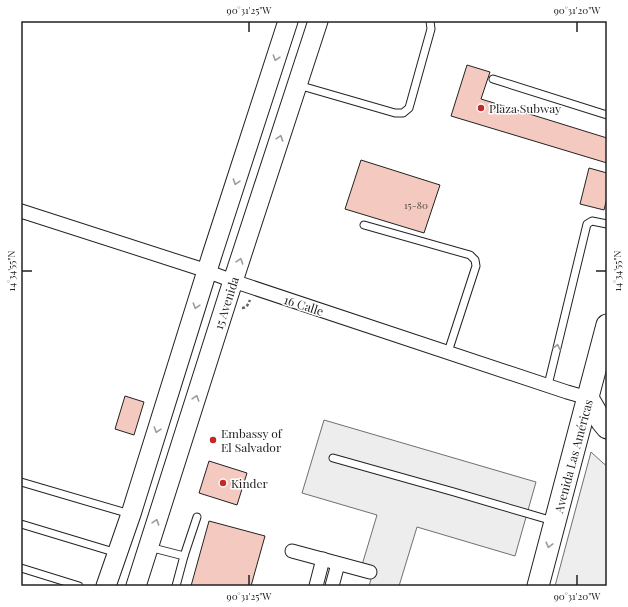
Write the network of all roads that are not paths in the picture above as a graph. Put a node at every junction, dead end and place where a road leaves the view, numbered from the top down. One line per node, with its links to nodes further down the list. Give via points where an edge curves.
1 (288, 21): 10 (street, one-way to 10)
2 (318, 21): 5 (street, 15 Avenida)
3 (430, 21): 5 (lane, via 432,29 409,108 403,113 395,113)
4 (492, 79): 6 (lane)
5 (298, 85): 11 (street, 15 Avenida, one-way to 5)
6 (607, 115)
7 (21, 211): 10 (street, 16 Calle)
8 (607, 224): 15 (lane, one-way to 8, via 587,224 592,221)
9 (364, 225): 13 (lane, via 470,255 475,260 476,266)
10 (207, 271): 11 (street, 16 Calle); 20 (street, one-way to 20)
11 (233, 281): 13 (street, 16 Calle); 24 (street, 15 Avenida, one-way to 11)
12 (607, 325): 14 (main road, Avenida Las Américas)
13 (448, 352): 15 (street, 16 Calle)
14 (603, 356): 16 (main road, Avenida Las Américas)
15 (548, 385): 16 (street, 16 Calle)
16 (588, 398): 17 (main road); 22 (main road, Avenida Las Américas)
17 (607, 428)
18 (333, 458): 22 (lane)
19 (21, 482): 20 (lane)
20 (131, 514): 26 (street)
21 (197, 517): 27 (lane)
22 (555, 522): 38 (main road, Avenida Las Américas, one-way to 38)
23 (21, 524): 26 (lane)
24 (149, 547): 27 (lane); 34 (street, 15 Avenida)
25 (292, 551): 28 (street)
26 (118, 553): 33 (street)
27 (184, 556): 35 (lane)
28 (323, 559): 29 (street); 36 (street)
29 (338, 564): 31 (street); 37 (street)
30 (21, 568): 32 (lane)
31 (370, 572)
32 (79, 586)
33 (106, 586)
34 (136, 586)
35 (176, 586)
36 (316, 586)
37 (332, 586)
38 (538, 586)

